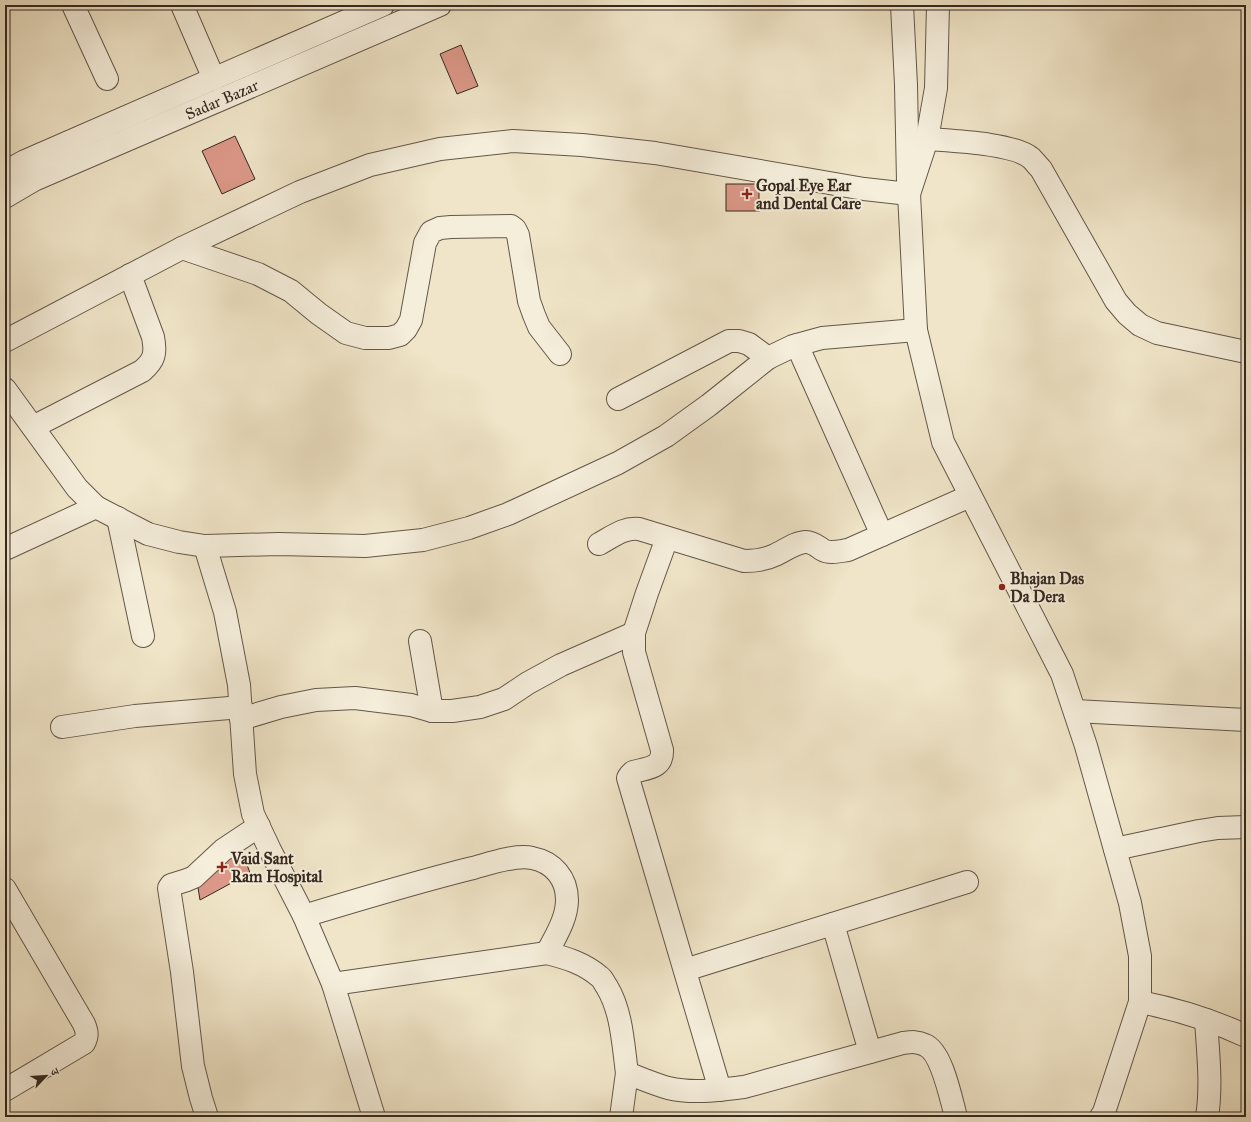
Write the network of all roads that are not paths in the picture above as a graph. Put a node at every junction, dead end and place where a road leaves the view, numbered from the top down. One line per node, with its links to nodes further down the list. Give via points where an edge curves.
1 (73, 5): 7 (street)
2 (182, 5): 8 (street)
3 (383, 5): 8 (street)
4 (440, 5): 12 (street, Sadar Bazar, via 34,180)
5 (902, 5): 11 (street)
6 (938, 5): 9 (street, via 936,88)
7 (107, 78)
8 (214, 78): 10 (street)
9 (927, 139): 11 (street); 18 (street, via 998,146 1016,150 1030,157 1041,169 1116,301 1127,314 1140,325 1157,332)
10 (5, 172)
11 (909, 194): 13 (street, via 864,190 655,153 582,144 513,141 440,149 370,165 300,192); 15 (street)
12 (5, 197)
13 (182, 248): 14 (street); 19 (street, via 258,274 291,291 346,333 365,338 389,338 400,335 411,320 425,243 431,232 451,227 511,226 518,236 529,301 534,315 539,327)
14 (130, 275): 16 (street); 23 (street, via 153,337 154,355 149,365)
15 (916, 330): 17 (street, via 822,338); 24 (street, via 943,442)
16 (5, 340)
17 (797, 345): 20 (street); 27 (street)
18 (1246, 352)
19 (560, 354)
20 (768, 358): 22 (street, via 749,344 729,341); 30 (street, via 666,436 618,463 508,514 470,528 423,540 365,546)
21 (5, 389): 23 (street)
22 (618, 399)
23 (33, 427): 25 (street, via 77,488)
24 (970, 496): 27 (street); 36 (street, via 1062,674)
25 (96, 507): 26 (street); 31 (street)
26 (118, 518): 30 (street, via 148,534); 33 (street)
27 (882, 535): 28 (street, via 848,550 836,552 824,551 807,542 760,561 744,561)
28 (667, 538): 29 (street, via 632,528); 32 (street)
29 (599, 544)
30 (205, 546): 37 (street, via 225,612 239,685)
31 (5, 549)
32 (634, 633): 35 (street, via 561,665 504,700 480,707); 48 (street, via 634,652 662,756 656,765 633,772 628,778)
33 (143, 636)
34 (420, 641): 35 (street)
35 (432, 711): 37 (street, via 411,705 355,698 316,700)
36 (1075, 711): 38 (street); 42 (street)
37 (241, 713): 39 (street, via 135,716); 40 (street, via 245,774 253,814)
38 (1246, 720)
39 (62, 727)
40 (259, 826): 45 (street); 57 (street, via 223,850 194,877 169,888 193,1066)
41 (1246, 827): 42 (street, via 1199,831)
42 (1115, 848): 50 (street, via 1130,903 1140,956)
43 (967, 882): 46 (street)
44 (5, 890): 55 (street, via 87,1031 84,1043)
45 (304, 916): 47 (street, via 508,858 531,857 546,862 559,872 565,886 565,914); 49 (street)
46 (833, 924): 48 (street); 53 (street)
47 (547, 953): 49 (street); 54 (street, via 584,966 601,978 612,995 619,1017)
48 (684, 970): 56 (street)
49 (333, 984): 58 (street)
50 (1140, 1002): 51 (street, via 1172,1008); 61 (street)
51 (1206, 1020): 52 (street); 62 (street, via 1210,1076)
52 (1246, 1036)
53 (870, 1052): 56 (street, via 744,1087); 60 (street, via 903,1043 915,1042 926,1045 936,1054 941,1066)
54 (627, 1073): 56 (street, via 668,1088 692,1091); 59 (street)
55 (5, 1090)
56 (720, 1090)
57 (207, 1117)
58 (374, 1117)
59 (621, 1117)
60 (956, 1117)
61 (1101, 1117)
62 (1207, 1117)

